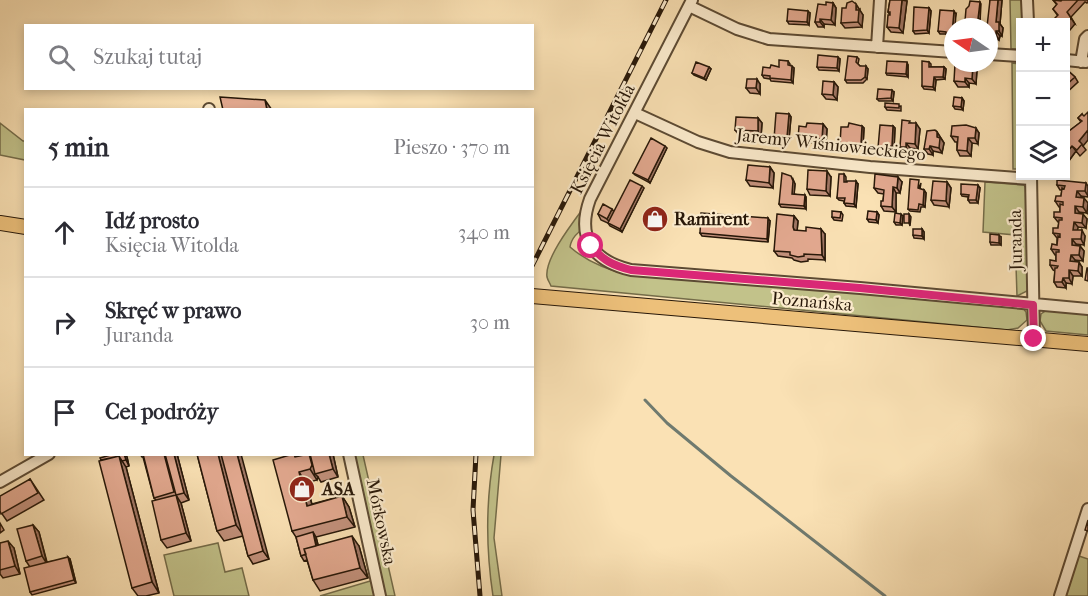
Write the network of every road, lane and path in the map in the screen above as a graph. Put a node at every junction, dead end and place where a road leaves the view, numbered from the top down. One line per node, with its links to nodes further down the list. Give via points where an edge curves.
1 (880, 0): 6 (street)
2 (1027, 0): 4 (street)
3 (691, 3): 6 (street, via 737,29 766,38); 11 (street, Księcia Witolda)
4 (1028, 18)
5 (1088, 36): 10 (street)
6 (877, 47): 7 (street)
7 (944, 51)
8 (998, 55): 9 (street)
9 (1016, 56)
10 (1084, 62)
11 (635, 112): 12 (street, Jaremy Wiśniowieckiego, via 698,142 730,152 870,167); 17 (street, Księcia Witolda, via 584,214 591,246 615,266)
12 (1016, 176)
13 (1031, 180): 17 (street, Juranda)
14 (0, 222): 15 (main road)
15 (24, 227)
16 (534, 296): 19 (main road, Poznańska)
17 (1033, 305): 18 (street, Księcia Witolda); 19 (street, Juranda)
18 (1088, 309)
19 (1034, 339): 20 (main road, Poznańska)
20 (1088, 344)
21 (46, 456): 23 (street)
22 (349, 456): 25 (street, Mórkowska)
23 (0, 482)
24 (1088, 509): 26 (street)
25 (380, 596)
26 (1060, 596)

